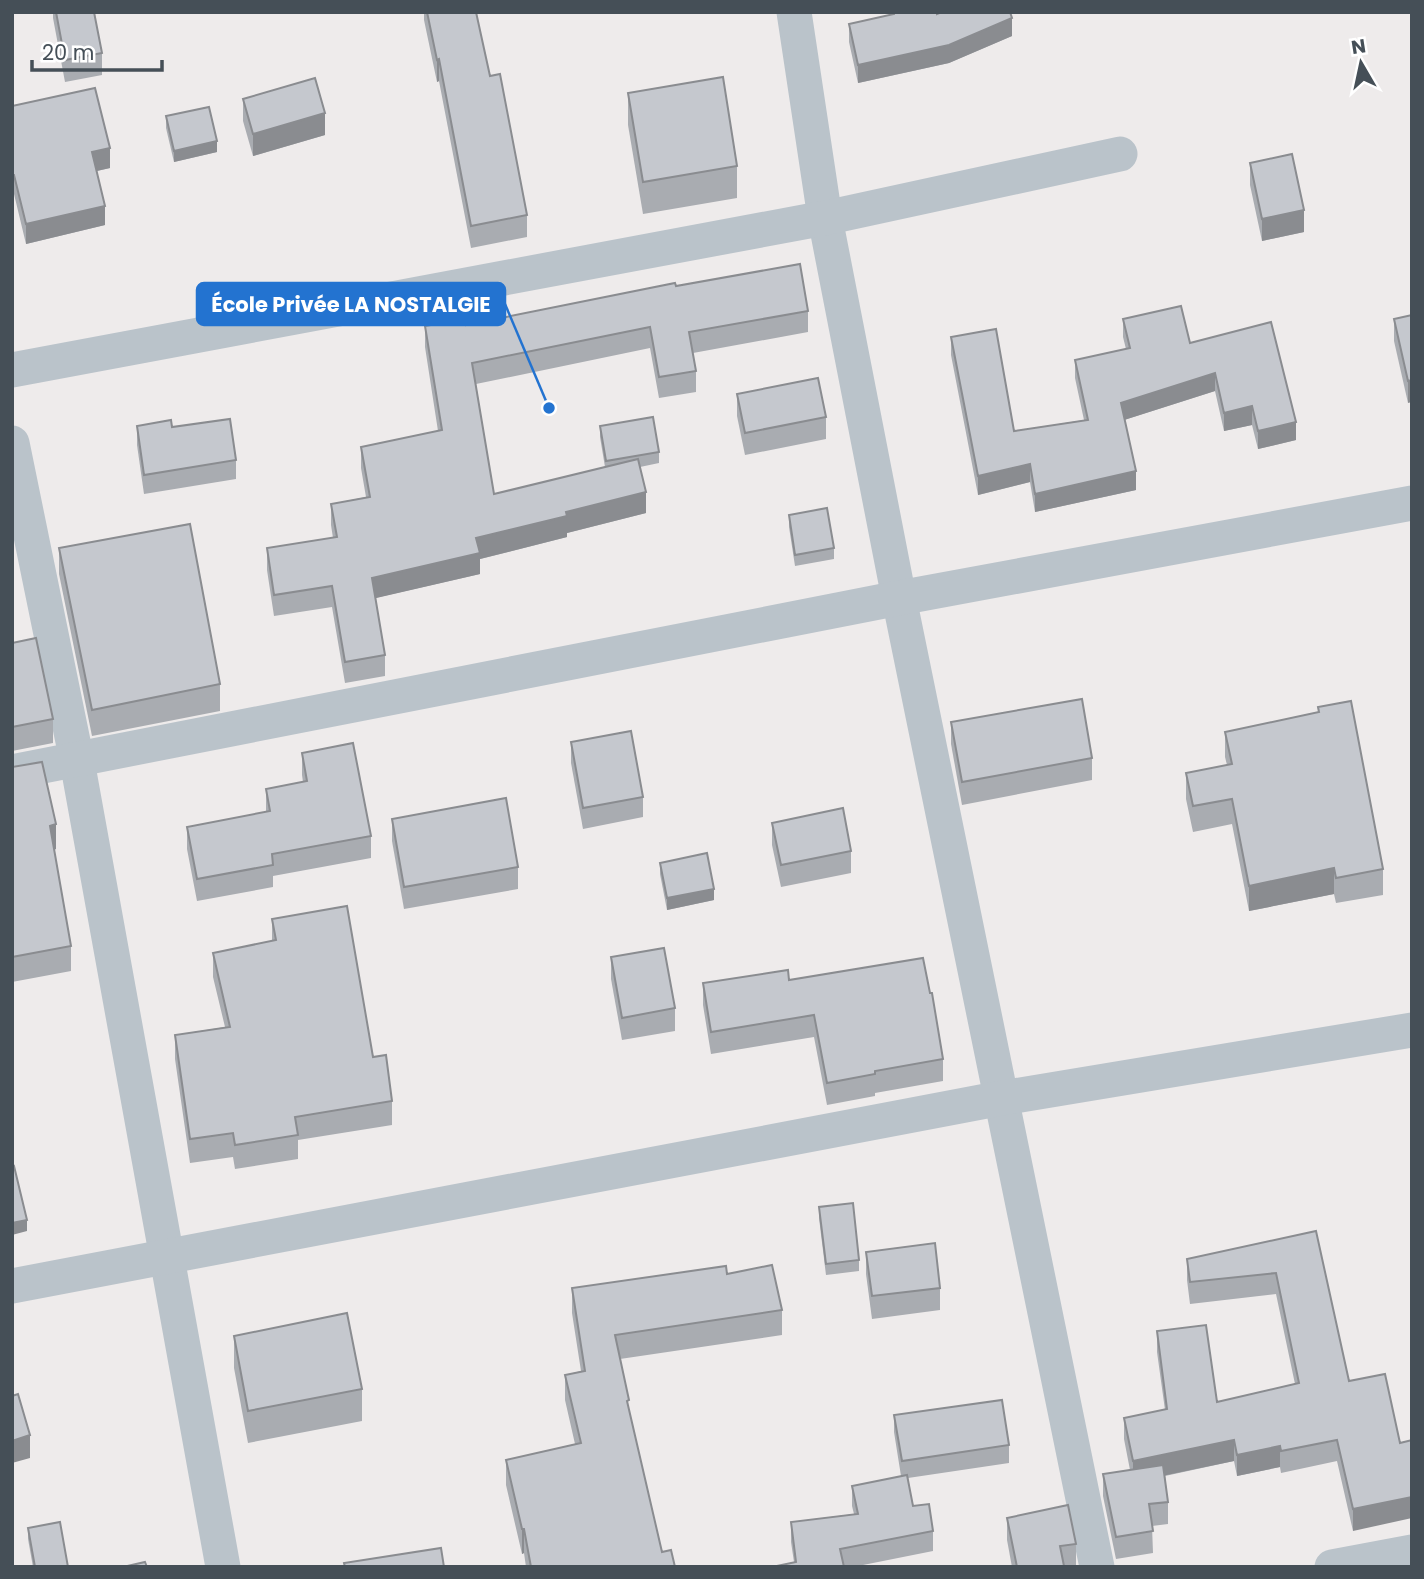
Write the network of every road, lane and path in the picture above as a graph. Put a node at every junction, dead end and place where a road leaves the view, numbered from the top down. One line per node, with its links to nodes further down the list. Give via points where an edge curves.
1 (794, 12): 3 (street)
2 (1120, 154): 3 (street)
3 (825, 218): 4 (street); 7 (street)
4 (12, 370)
5 (12, 443): 8 (street)
6 (1412, 503): 7 (street)
7 (899, 598): 8 (street); 11 (street)
8 (77, 761): 9 (street); 12 (street)
9 (12, 772)
10 (1412, 1030): 11 (street)
11 (1002, 1098): 12 (street); 16 (street)
12 (167, 1257): 13 (street); 15 (street)
13 (12, 1286)
14 (1412, 1552): 17 (street)
15 (223, 1567)
16 (1097, 1567)
17 (1332, 1567)

